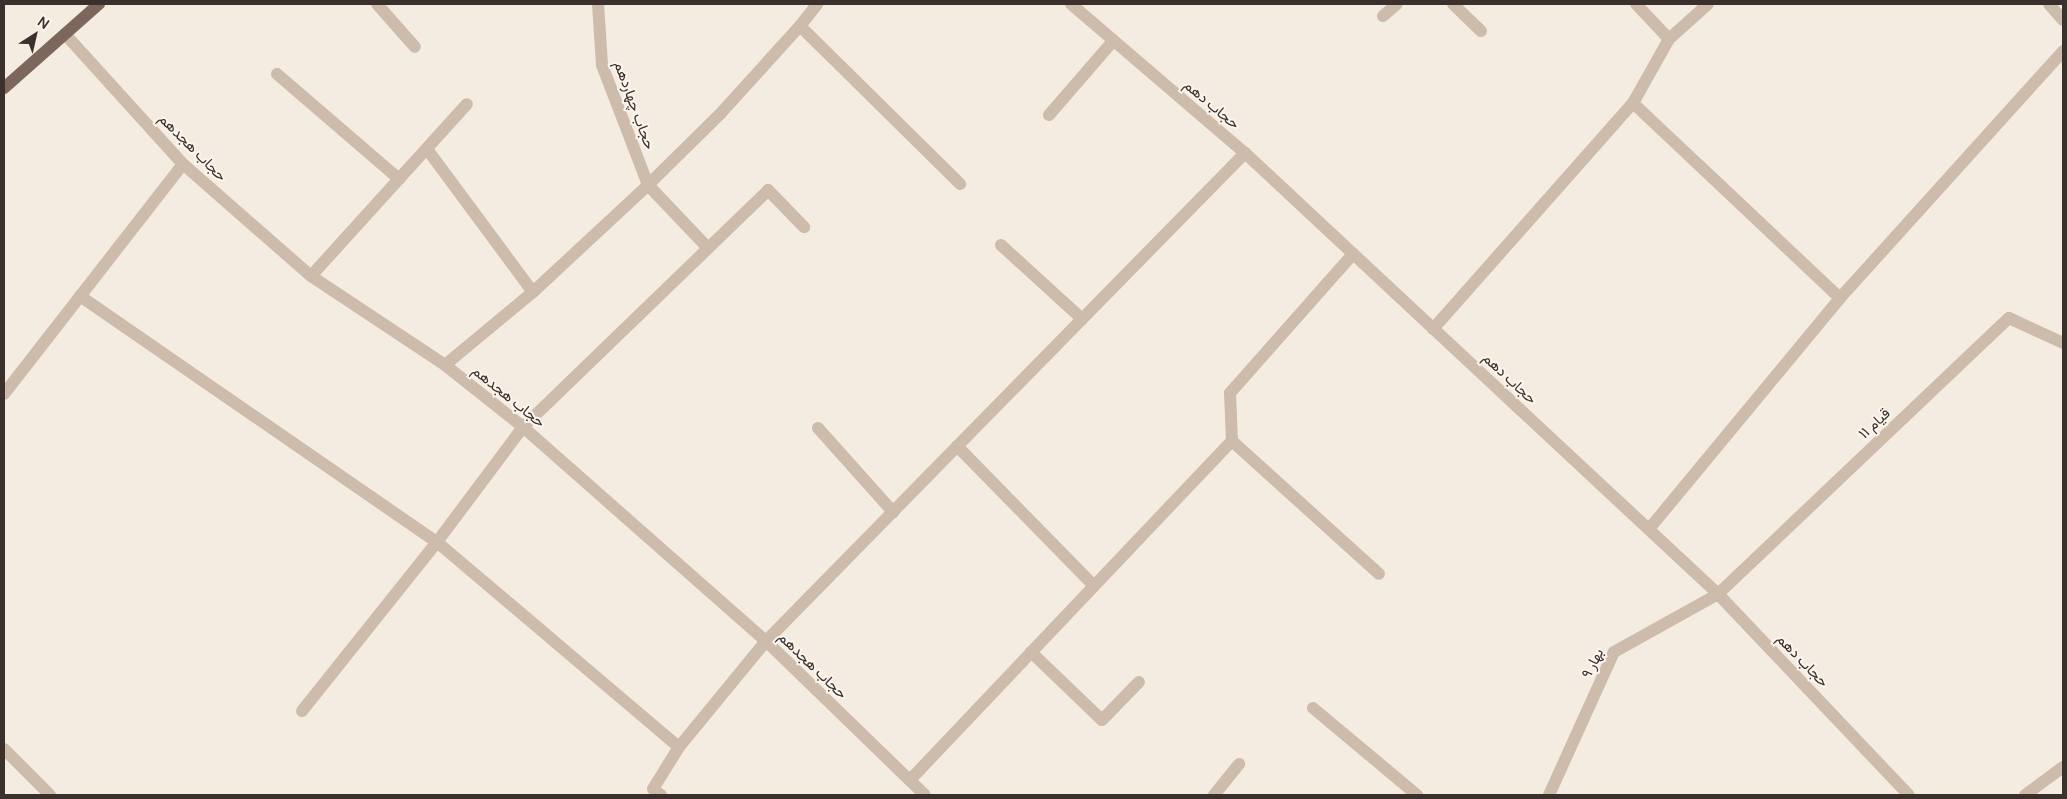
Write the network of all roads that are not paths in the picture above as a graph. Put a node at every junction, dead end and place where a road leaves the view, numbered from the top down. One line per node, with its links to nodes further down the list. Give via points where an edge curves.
1 (99, 4): 15 (main road)
2 (377, 4): 18 (street)
3 (598, 4): 30 (street, حجاب چهاردهم, via 602,65)
4 (816, 4): 13 (street)
5 (1071, 4): 17 (street, حجاب دهم)
6 (1396, 4): 11 (street)
7 (1453, 4): 14 (street)
8 (1636, 4): 16 (street)
9 (1708, 4): 16 (street)
10 (2049, 4): 12 (street)
11 (1383, 16)
12 (2063, 20)
13 (800, 26): 29 (street); 30 (street, via 721,113)
14 (1481, 31)
15 (65, 34): 21 (main road); 27 (street, حجاب هجدهم)
16 (1669, 39): 23 (street)
17 (1113, 42): 24 (street); 26 (street, حجاب دهم)
18 (415, 47)
19 (2063, 51): 38 (street)
20 (277, 74): 28 (street)
21 (4, 88)
22 (467, 104): 25 (street)
23 (1633, 104): 38 (street); 40 (street)
24 (1049, 115)
25 (427, 149): 28 (street); 36 (street)
26 (1244, 153): 34 (street, حجاب دهم); 39 (street)
27 (183, 164): 35 (street, حجاب هجدهم); 37 (street)
28 (399, 179): 35 (street)
29 (960, 184)
30 (648, 185): 33 (street); 36 (street)
31 (804, 227): 33 (street, via 768,190)
32 (1001, 245): 39 (street)
33 (708, 248): 44 (street)
34 (1353, 254): 40 (street, حجاب دهم); 46 (street, via 1230,394)
35 (310, 276): 42 (street, حجاب هجدهم)
36 (533, 292): 42 (street)
37 (80, 296): 43 (street); 50 (street)
38 (1840, 298): 49 (street)
39 (1082, 319): 47 (street)
40 (1434, 329): 49 (street, حجاب دهم)
41 (2063, 343): 53 (street, قیام ۱۱, via 2009,318)
42 (445, 365): 44 (street, حجاب هجدهم)
43 (4, 394)
44 (523, 427): 50 (street); 54 (street, حجاب هجدهم)
45 (818, 428): 48 (street)
46 (1232, 441): 51 (street); 52 (street)
47 (957, 446): 48 (street); 52 (street)
48 (893, 512): 54 (street)
49 (1649, 530): 53 (street, حجاب دهم)
50 (437, 542): 58 (street); 59 (street)
51 (1379, 574)
52 (1094, 586): 55 (street)
53 (1718, 594): 69 (street, بهار ۹, via 1614,652); 70 (street, حجاب دهم)
54 (766, 641): 59 (street); 63 (street, حجاب هجدهم)
55 (1031, 652): 56 (street, via 1102,720); 63 (street)
56 (1138, 682)
57 (1313, 708): 68 (street)
58 (302, 711)
59 (679, 747): 65 (street, via 653,789)
60 (4, 748): 64 (street)
61 (1239, 764): 67 (street)
62 (2063, 767): 71 (street)
63 (910, 780): 66 (street, حجاب هجدهم)
64 (50, 795)
65 (661, 795)
66 (925, 795)
67 (1214, 795)
68 (1418, 795)
69 (1549, 795)
70 (1910, 795)
71 (2025, 795)

